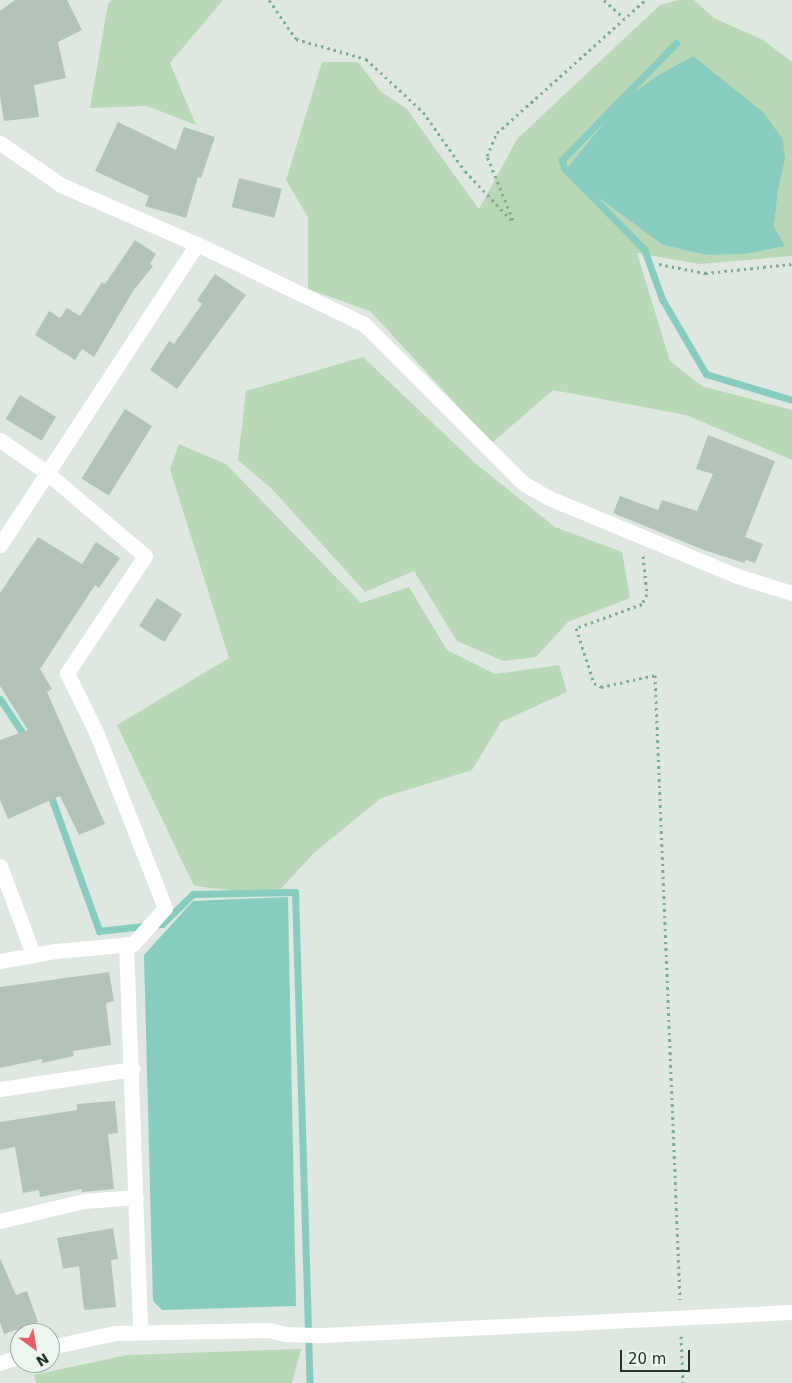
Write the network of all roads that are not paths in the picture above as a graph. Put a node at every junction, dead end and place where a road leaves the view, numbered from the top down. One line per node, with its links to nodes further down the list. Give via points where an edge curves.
1 (0, 143): 2 (street, via 61,184)
2 (197, 244): 4 (street); 6 (street, via 364,324 523,483 549,498 737,576)
3 (0, 440): 4 (street)
4 (46, 472): 5 (street); 8 (street, via 145,556 67,673 96,732 165,908)
5 (0, 545)
6 (792, 593)
7 (0, 866): 9 (street)
8 (130, 944): 9 (street); 11 (street)
9 (33, 954): 10 (street)
10 (0, 961)
11 (132, 1069): 12 (street); 13 (street)
12 (0, 1089)
13 (136, 1198): 14 (street, via 84,1200); 16 (street)
14 (0, 1221)
15 (792, 1312): 16 (street, via 323,1335 285,1334 270,1330)
16 (140, 1332): 17 (street, via 116,1333)
17 (60, 1345)

